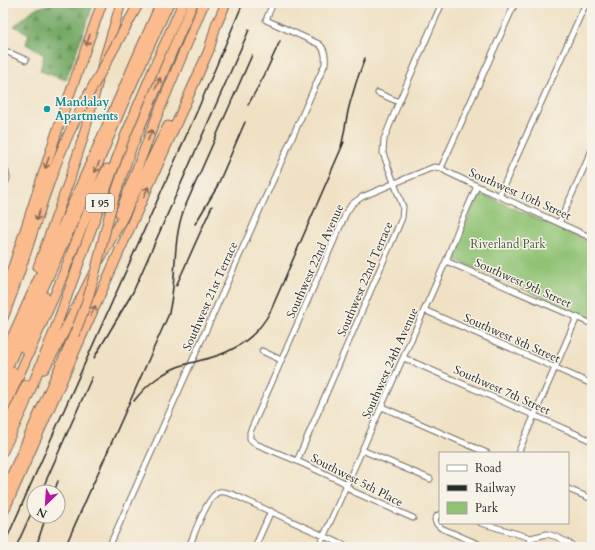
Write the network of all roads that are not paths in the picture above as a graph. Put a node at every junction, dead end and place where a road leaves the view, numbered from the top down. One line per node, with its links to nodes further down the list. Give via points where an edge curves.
1 (102, 3): 35 (highway, one-way to 35)
2 (116, 3): 18 (highway)
3 (122, 3): 18 (highway)
4 (139, 3): 38 (highway, one-way to 38, bridge, via 72,126 55,167)
5 (161, 3): 39 (highway, I 95)
6 (169, 3): 30 (highway, one-way to 30)
7 (177, 3): 24 (highway)
8 (183, 3): 49 (highway, I 95, via 124,139 58,321)
9 (193, 3): 64 (highway, one-way to 9, bridge, via 83,313 114,198 132,146)
10 (204, 3): 33 (highway, one-way to 10)
11 (226, 3): 16 (highway)
12 (274, 3): 73 (street, Southwest 21st Terrace, via 266,20 319,44 325,52 323,70)
13 (442, 3): 21 (street)
14 (515, 3): 23 (street)
15 (586, 3): 29 (street)
16 (218, 22): 33 (highway, via 124,216); 67 (highway, one-way to 16, via 209,50)
17 (3, 50): 19 (street)
18 (104, 59): 39 (highway, via 83,138)
19 (26, 60)
20 (378, 93): 21 (street)
21 (399, 102): 26 (street, via 384,139 383,153)
22 (592, 150): 31 (street)
23 (442, 168): 26 (street, via 434,167); 27 (street, Southwest 10th Street)
24 (107, 169): 51 (highway); 53 (highway, via 56,313)
25 (4, 171): 28 (street, via 7,178)
26 (395, 182): 44 (street, Southwest 22nd Avenue, via 362,197 352,204 346,213); 60 (street, Southwest 22nd Terrace, via 403,207 402,218)
27 (477, 186): 29 (street, Southwest 10th Street); 34 (street, Southwest 24th Avenue)
28 (3, 189)
29 (499, 196): 31 (street, Southwest 10th Street)
30 (78, 211): 46 (highway); 48 (highway)
31 (559, 223): 32 (street, Southwest 10th Street)
32 (592, 238)
33 (105, 249): 49 (highway)
34 (446, 261): 36 (street, Southwest 24th Avenue); 37 (street, Southwest 9th Street)
35 (3, 298)
36 (424, 310): 43 (street, Southwest 24th Avenue); 45 (street, Southwest 8th Street)
37 (577, 317): 40 (street, Southwest 9th Street); 45 (street)
38 (3, 318)
39 (20, 319): 42 (highway, I 95)
40 (592, 324)
41 (262, 351): 44 (street)
42 (3, 357)
43 (404, 358): 50 (street, Southwest 24th Avenue); 52 (street, Southwest 7th Street)
44 (281, 360): 54 (street, Southwest 22nd Avenue, via 250,432)
45 (555, 368): 47 (street, Southwest 8th Street); 52 (street)
46 (3, 377)
47 (592, 384)
48 (3, 395)
49 (24, 406): 57 (highway, I 95)
50 (382, 407): 56 (street, Southwest 24th Avenue); 58 (street)
51 (3, 411)
52 (534, 415): 55 (street, Southwest 7th Street); 59 (street)
53 (3, 434)
54 (250, 439): 60 (street, Southwest 5th Place)
55 (592, 441)
56 (362, 450): 61 (street); 62 (street, Southwest 24th Avenue)
57 (3, 451)
58 (484, 452)
59 (518, 452)
60 (297, 461): 62 (street, Southwest 5th Place)
61 (430, 479)
62 (347, 485): 69 (street, Southwest 5th Place, via 352,491); 71 (street, Southwest 24th Avenue)
63 (569, 488): 65 (street)
64 (3, 495)
65 (592, 499)
66 (271, 511): 71 (street); 74 (street, via 232,494 220,492 207,505); 75 (street)
67 (3, 512)
68 (439, 515): 78 (street, via 435,520 442,528)
69 (413, 518)
70 (483, 524): 72 (street)
71 (324, 536): 76 (street, Southwest 24th Avenue); 77 (street)
72 (531, 538): 79 (street); 80 (street, via 547,534 557,536 572,544)
73 (109, 547)
74 (189, 547)
75 (254, 547)
76 (319, 547)
77 (348, 547)
78 (485, 547)
79 (527, 547)
80 (572, 547)

